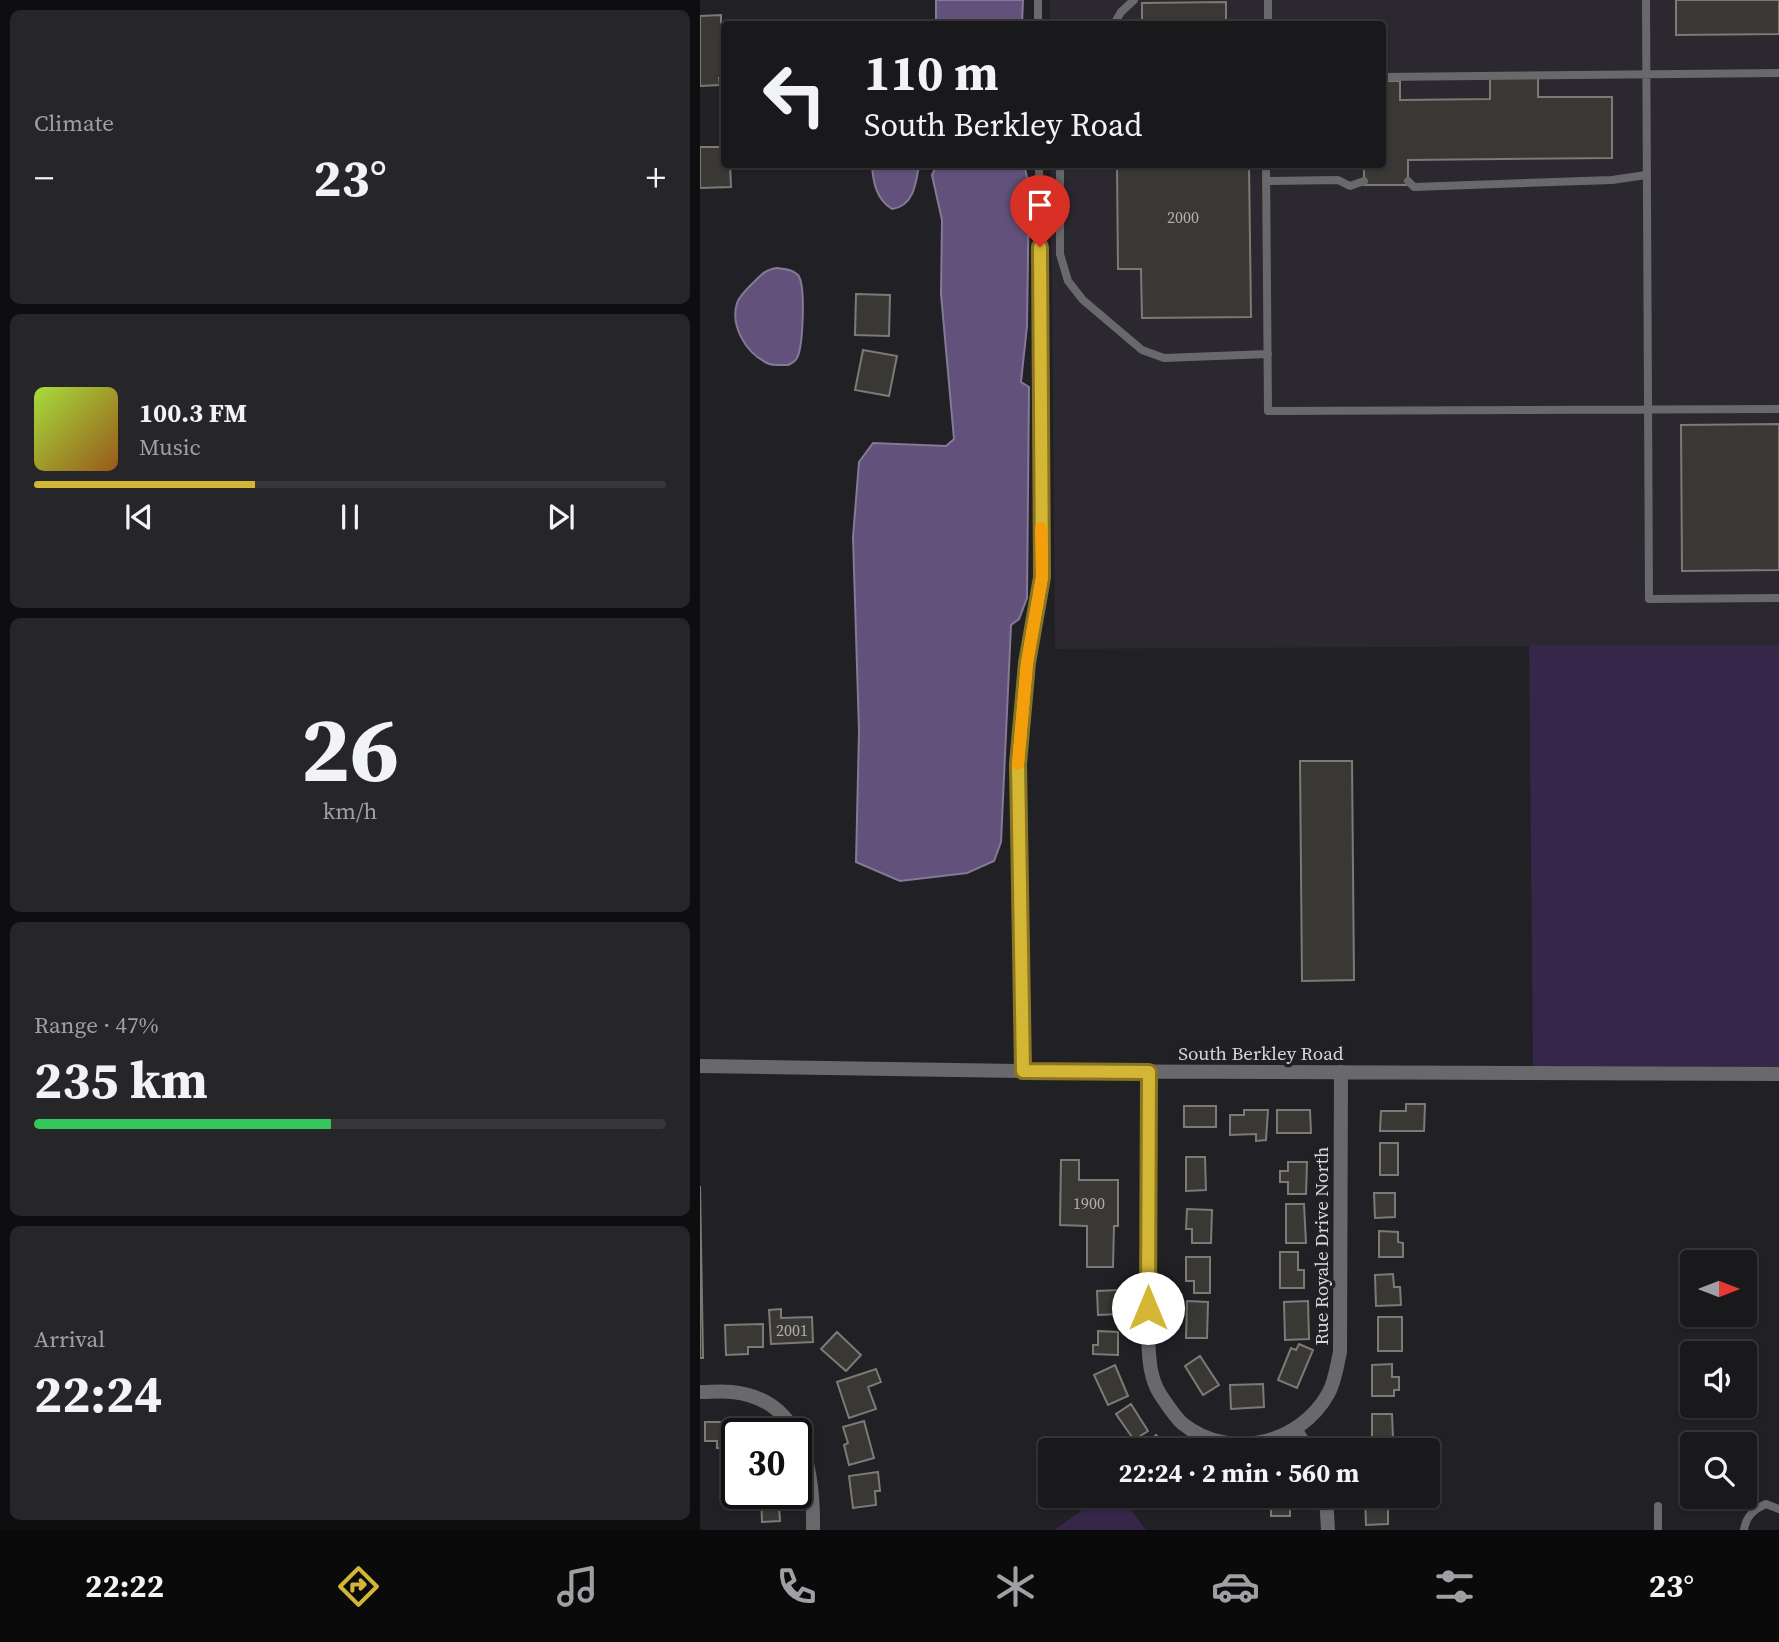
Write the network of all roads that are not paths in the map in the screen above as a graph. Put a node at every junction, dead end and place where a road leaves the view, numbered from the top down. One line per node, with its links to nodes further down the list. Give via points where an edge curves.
1 (1038, 0): 5 (lane)
2 (1135, 0): 6 (lane)
3 (1268, 0): 7 (lane)
4 (1646, 0): 9 (lane)
5 (1038, 21)
6 (1116, 21)
7 (1268, 21)
8 (1779, 72): 9 (lane)
9 (1646, 75): 10 (lane); 14 (lane)
10 (1386, 77)
11 (1039, 168): 23 (lane, via 1042,577 1027,663 1018,764)
12 (1060, 168): 18 (lane, via 1060,254 1068,281 1083,300 1142,350 1164,358)
13 (1266, 168): 15 (lane)
14 (1646, 175): 17 (lane, via 1414,187); 20 (lane)
15 (1266, 181): 16 (lane, via 1338,180 1350,186); 18 (lane)
16 (1364, 181)
17 (1408, 181)
18 (1268, 354): 20 (lane, via 1268,411)
19 (1779, 409): 20 (lane)
20 (1647, 410): 21 (lane, via 1649,599)
21 (1779, 598)
22 (700, 1066): 23 (street, South Berkley Road)
23 (1023, 1071): 24 (street, South Berkley Road)
24 (1149, 1072): 25 (street, South Berkley Road); 28 (street, Rue Royale Drive North, via 1148,1336 1158,1392 1182,1423 1211,1438 1239,1445 1275,1439)
25 (1341, 1072): 26 (street, South Berkley Road); 28 (street, Rue Royale Drive North, via 1340,1352 1330,1392 1312,1417)
26 (1779, 1074)
27 (700, 1392): 33 (street, via 735,1392 767,1403 793,1426 807,1460)
28 (1295, 1429): 29 (street)
29 (1301, 1438)
30 (1658, 1506): 35 (lane)
31 (1327, 1508): 34 (street)
32 (1779, 1509): 36 (lane, via 1766,1504 1756,1508 1745,1520)
33 (813, 1530)
34 (1328, 1530)
35 (1658, 1530)
36 (1744, 1530)

